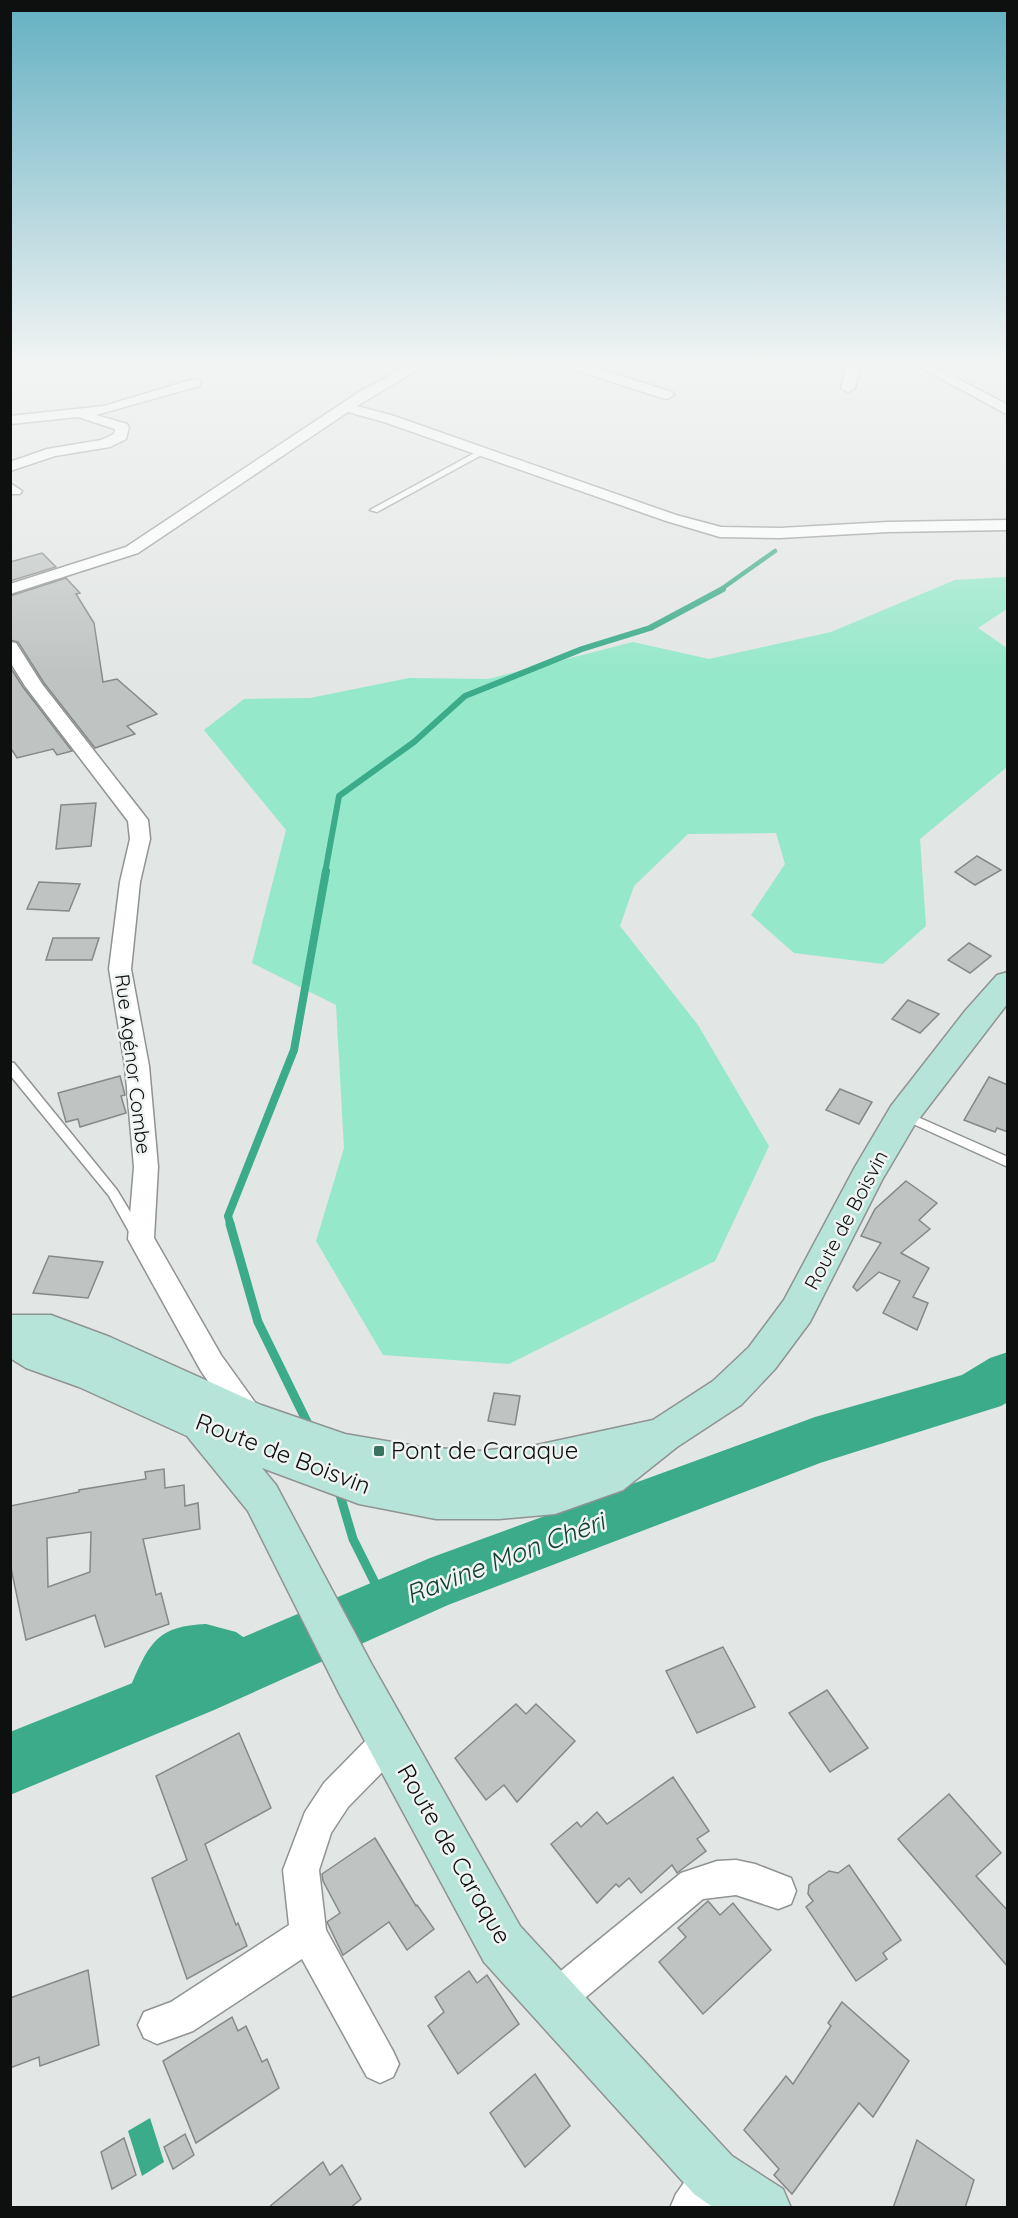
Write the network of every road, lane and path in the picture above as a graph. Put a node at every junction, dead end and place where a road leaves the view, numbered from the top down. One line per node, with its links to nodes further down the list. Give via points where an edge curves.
1 (255, 468): 6 (street, via 132,550)
2 (454, 468): 4 (lane)
3 (527, 468): 5 (street, via 720,532)
4 (374, 510)
5 (1008, 525)
6 (10, 589)
7 (10, 647): 12 (street, Rue Agénor Combe, via 34,686 138,820 140,839 129,882 120,969 137,1066 146,1167)
8 (1008, 982): 10 (main road, Route de Boisvin)
9 (10, 1066): 12 (lane, via 113,1192)
10 (903, 1115): 11 (lane); 16 (main road, Route de Boisvin, via 797,1311 762,1359 727,1394 663,1435 609,1477 555,1496 436,1501 359,1486)
11 (1008, 1162)
12 (141, 1239): 15 (street)
13 (10, 1331): 15 (main road, Route de Boisvin, via 51,1331)
14 (10, 1337): 15 (main road, Route de Boisvin, via 39,1357 156,1406)
15 (200, 1392): 16 (main road, Route de Boisvin); 16 (street); 17 (main road, Route de Caraque)
16 (252, 1433): 17 (main road, Route de Caraque)
17 (262, 1498): 18 (main road, Route de Caraque)
18 (389, 1741): 20 (street, via 336,1795 316,1824 301,1870); 21 (main road, Route de Caraque, via 502,1944)
19 (778, 1891): 21 (street, via 747,1878 717,1876 693,1885)
20 (308, 1934): 22 (street, via 180,2018); 23 (street)
21 (554, 2000): 24 (main road, Route de Caraque)
22 (156, 2025)
23 (380, 2064)
24 (701, 2191): 25 (main road, Route de Caraque)
25 (764, 2208)

